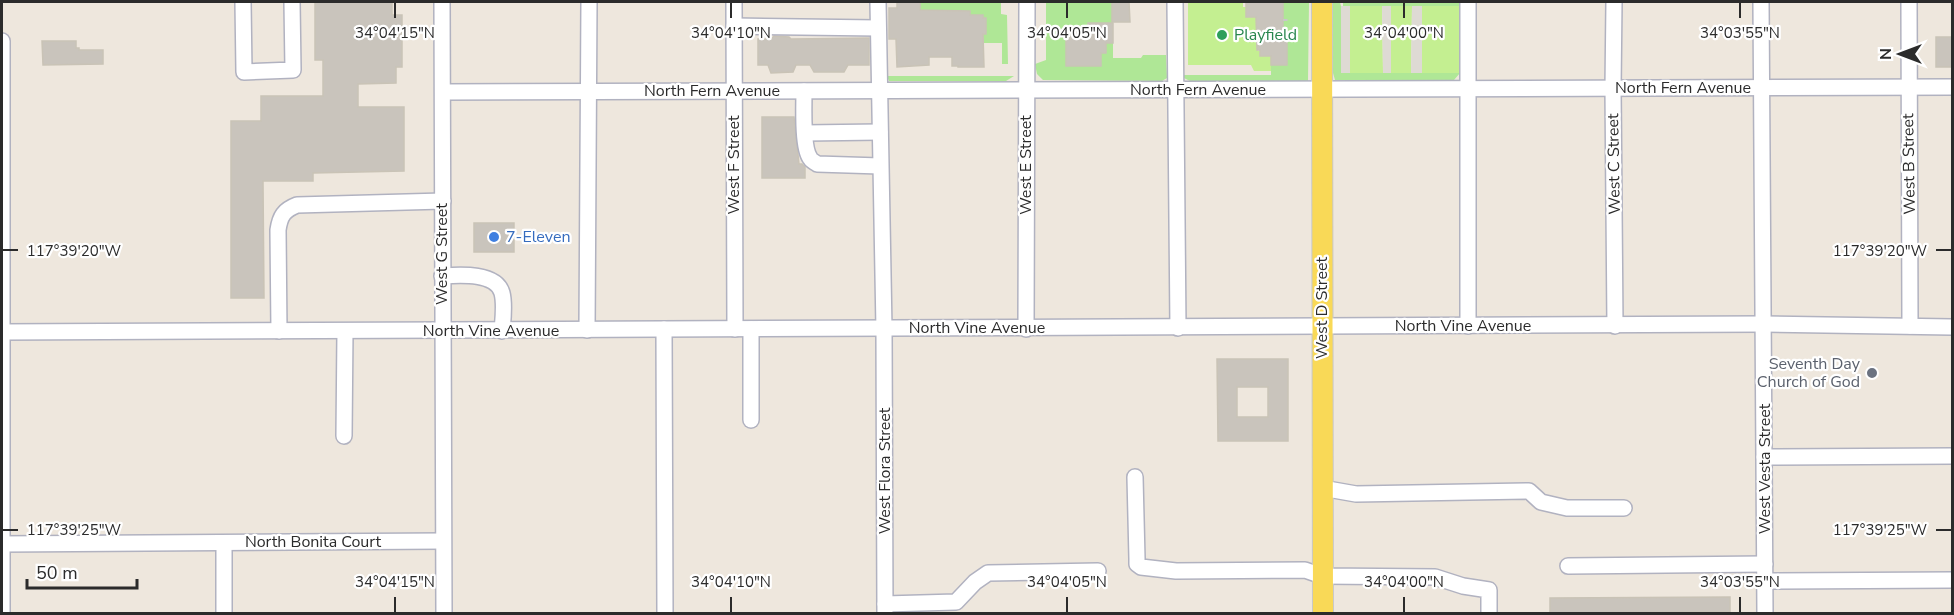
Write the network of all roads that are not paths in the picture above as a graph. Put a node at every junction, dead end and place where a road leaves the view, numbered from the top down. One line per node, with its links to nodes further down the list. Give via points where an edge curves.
1 (243, 2): 2 (street, via 244,72 293,70)
2 (292, 2)
3 (442, 2): 28 (street, West G Street)
4 (589, 2): 29 (street)
5 (734, 2): 14 (street, West F Street)
6 (878, 2): 15 (street, West Flora Street)
7 (1027, 2): 23 (street, West E Street)
8 (1175, 2): 24 (street)
9 (1322, 2): 22 (main road, West D Street)
10 (1468, 2): 20 (street)
11 (1614, 2): 21 (street, West C Street)
12 (1761, 2): 17 (street, West Vesta Street)
13 (1909, 2): 18 (street, West B Street)
14 (734, 26): 15 (street); 25 (street, West F Street)
15 (878, 28): 27 (street, West Flora Street)
16 (2, 40): 51 (street)
17 (1761, 87): 18 (street, North Fern Avenue); 21 (street, North Fern Avenue); 35 (street, West Vesta Street)
18 (1908, 87): 19 (street, North Fern Avenue); 38 (street, West B Street)
19 (1953, 87)
20 (1468, 88): 21 (street, North Fern Avenue); 22 (street, North Fern Avenue); 36 (street)
21 (1613, 88): 37 (street, West C Street)
22 (1322, 89): 24 (street, North Fern Avenue); 39 (main road, West D Street)
23 (1026, 90): 24 (street, North Fern Avenue); 27 (street, North Fern Avenue); 42 (street, West E Street)
24 (1175, 90): 43 (street)
25 (734, 91): 26 (street, North Fern Avenue); 29 (street, North Fern Avenue); 45 (street, West F Street)
26 (804, 91): 27 (street, North Fern Avenue); 31 (street)
27 (879, 91): 30 (street, West Flora Street)
28 (442, 92): 29 (street, North Fern Avenue); 33 (street, West G Street)
29 (589, 92): 46 (street)
30 (880, 132): 31 (street); 32 (street, West Flora Street)
31 (805, 133): 32 (street, via 810,158 818,164)
32 (880, 165): 41 (street, West Flora Street)
33 (442, 201): 34 (street, West G Street); 47 (street, via 297,205 287,209 278,230)
34 (442, 276): 49 (street, West G Street); 50 (street, via 472,274 499,286 503,295)
35 (1764, 324): 37 (street, North Vine Avenue); 38 (street, North Vine Avenue); 55 (street, West Vesta Street)
36 (1468, 326): 37 (street, North Vine Avenue); 39 (street, North Vine Avenue)
37 (1616, 326)
38 (1911, 326): 40 (street, North Vine Avenue)
39 (1322, 327): 43 (street, North Vine Avenue); 57 (main road, West D Street)
40 (1953, 327)
41 (884, 328): 42 (street, North Vine Avenue); 45 (street, North Vine Avenue); 68 (street, West Flora Street)
42 (1026, 328): 43 (street, North Vine Avenue)
43 (1178, 328)
44 (664, 329): 45 (street, North Vine Avenue); 46 (street, North Vine Avenue); 72 (street)
45 (743, 329): 52 (street, West F Street)
46 (587, 330): 50 (street, North Vine Avenue)
47 (279, 331): 48 (street, North Vine Avenue); 51 (street, North Vine Avenue)
48 (345, 331): 49 (street, North Vine Avenue); 53 (street)
49 (442, 331): 50 (street, North Vine Avenue); 59 (street, West G Street)
50 (502, 331)
51 (2, 332): 61 (street)
52 (751, 420)
53 (344, 436)
54 (1953, 456): 55 (street)
55 (1764, 457): 62 (street, West Vesta Street)
56 (1135, 477): 65 (street, via 1137,564 1142,567 1176,571 1305,570)
57 (1322, 488): 58 (street, via 1356,494 1529,491 1541,502 1567,508); 65 (main road, West D Street)
58 (1624, 508)
59 (443, 541): 60 (street, North Bonita Court); 71 (street, West G Street)
60 (224, 543): 61 (street, North Bonita Court); 70 (street)
61 (2, 544): 69 (street)
62 (1765, 564): 63 (street); 67 (street, West Vesta Street)
63 (1568, 566)
64 (1098, 572): 68 (street, via 988,573 956,602)
65 (1322, 576): 73 (main road, West D Street); 74 (street, via 1435,577 1489,590)
66 (1953, 580): 67 (street)
67 (1765, 581): 75 (street, West Vesta Street)
68 (885, 609)
69 (2, 614)
70 (224, 614)
71 (444, 614)
72 (665, 614)
73 (1323, 614)
74 (1489, 614)
75 (1765, 614)

